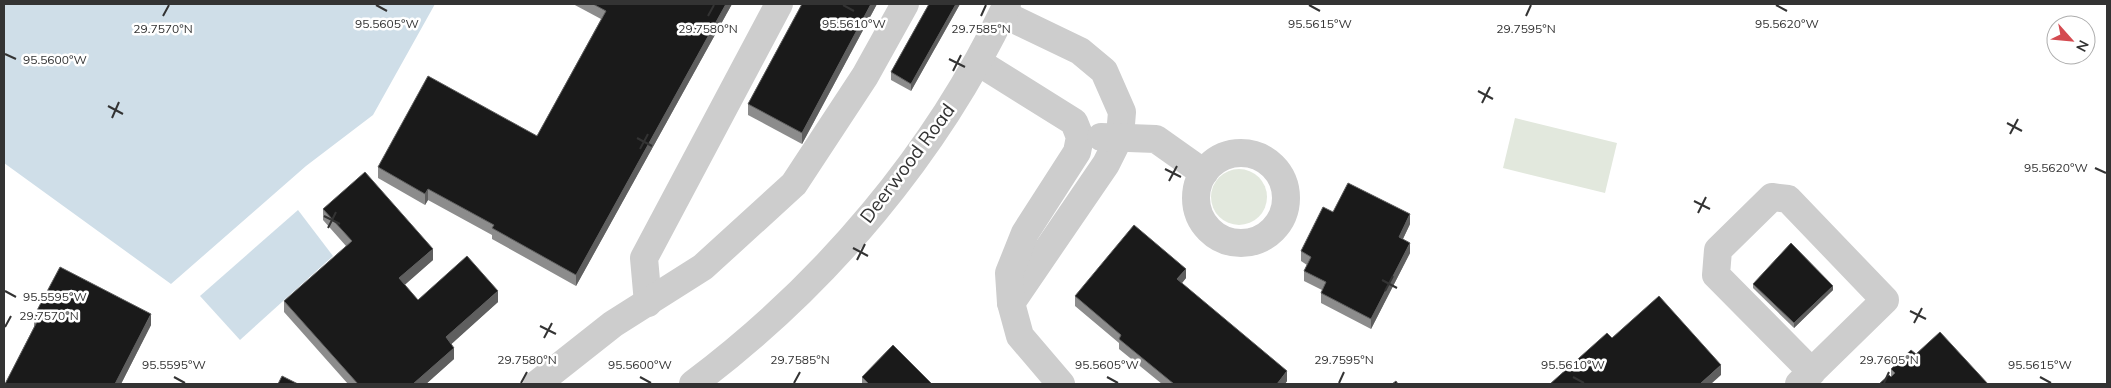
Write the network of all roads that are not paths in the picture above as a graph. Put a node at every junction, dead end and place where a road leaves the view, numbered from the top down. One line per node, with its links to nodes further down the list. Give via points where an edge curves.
1 (779, 4): 8 (street, via 644,258)
2 (905, 4): 8 (street, via 865,76 794,184 703,267)
3 (1005, 9): 4 (street, Deerwood Road); 5 (street, via 1080,51 1104,71 1122,112)
4 (978, 62): 6 (street, via 1074,122); 13 (street, Deerwood Road, via 902,176 852,238 790,303)
5 (1120, 136): 6 (street); 7 (street, via 1156,139); 9 (street, via 1106,164)
6 (1080, 138): 9 (street, via 1076,152 1025,233 1009,273)
7 (1204, 173)
8 (648, 303): 12 (street, via 613,324)
9 (1011, 303): 11 (street, via 1020,336)
10 (1806, 378): 10 (street, via 1885,300 1788,199 1772,197 1718,250 1716,275)
11 (1048, 380)
12 (537, 384)
13 (693, 384)

